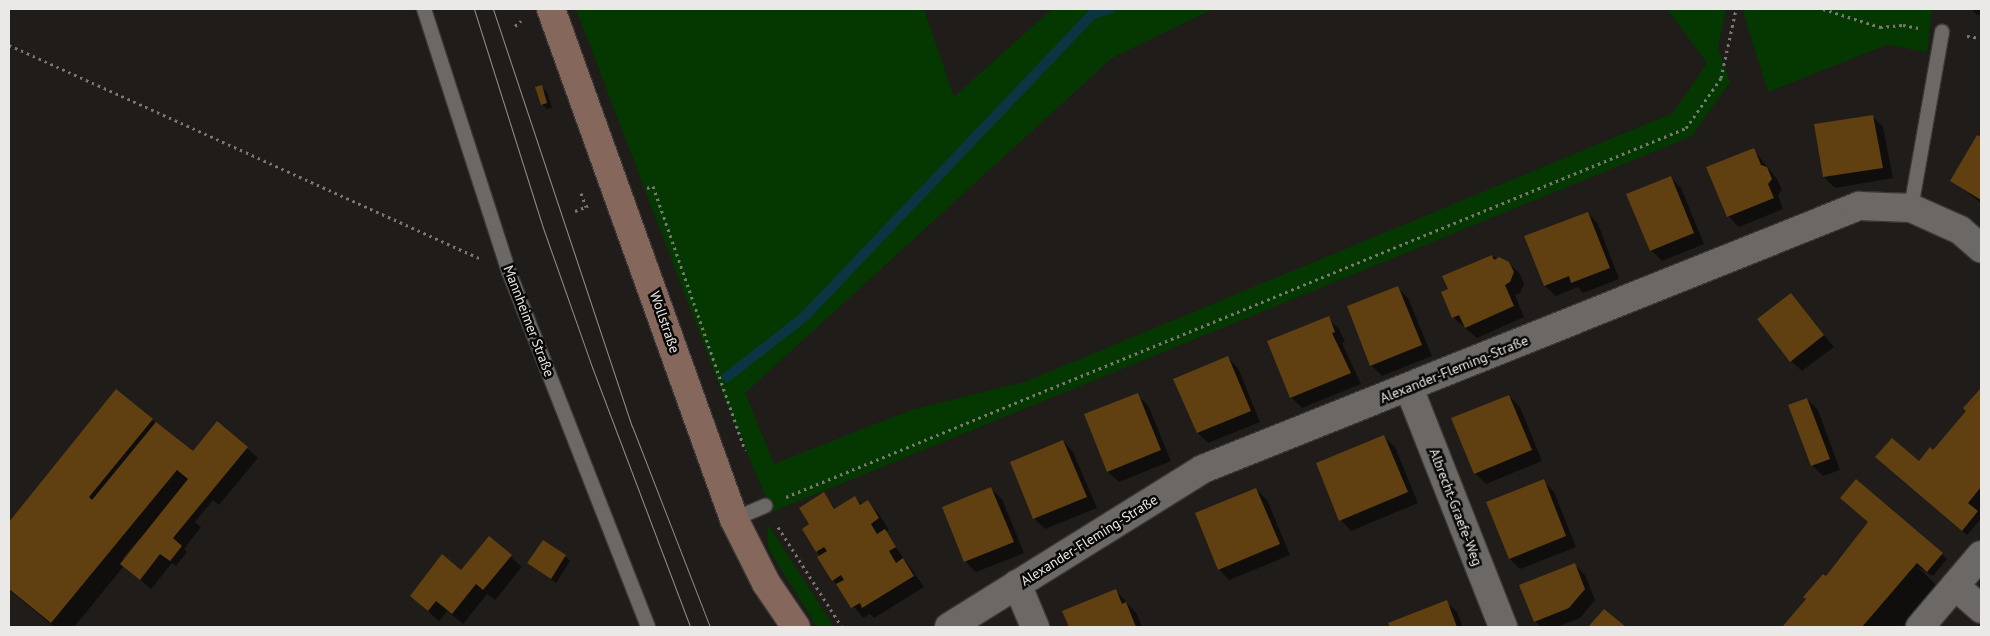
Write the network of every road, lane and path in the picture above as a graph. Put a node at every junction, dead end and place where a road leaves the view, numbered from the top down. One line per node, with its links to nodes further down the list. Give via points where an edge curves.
1 (424, 9): 15 (lane, Mannheimer Straße)
2 (551, 9): 10 (street, Wollstraße)
3 (1736, 9): 18 (path, via 1721,78 1686,128)
4 (1823, 9): 7 (path, via 1880,27 1903,25)
5 (519, 16): 6 (path, via 522,23)
6 (515, 26)
7 (1942, 32): 8 (path); 12 (lane)
8 (1981, 38)
9 (9, 45): 15 (path)
10 (620, 196): 17 (path, via 653,186); 19 (street, Wollstraße)
11 (586, 207): 13 (path)
12 (1911, 208): 14 (street, Alexander-Fleming-Straße, via 1960,230); 16 (street, Alexander-Fleming-Straße, via 1859,206)
13 (575, 211)
14 (1981, 248)
15 (509, 272): 24 (lane, Mannheimer Straße)
16 (1409, 388): 21 (street, Alexander-Fleming-Straße, via 1203,469); 29 (street, Albrecht-Graefe-Weg)
17 (748, 459)
18 (765, 506): 19 (lane); 26 (path)
19 (734, 518): 25 (street, Wollstraße, via 766,582)
20 (1981, 555): 22 (street)
21 (1018, 584): 27 (street, Alexander-Fleming-Straße); 28 (street)
22 (1955, 586): 23 (street); 30 (street)
23 (1981, 609)
24 (648, 627)
25 (796, 627)
26 (842, 627)
27 (949, 627)
28 (1035, 627)
29 (1503, 627)
30 (1920, 627)

